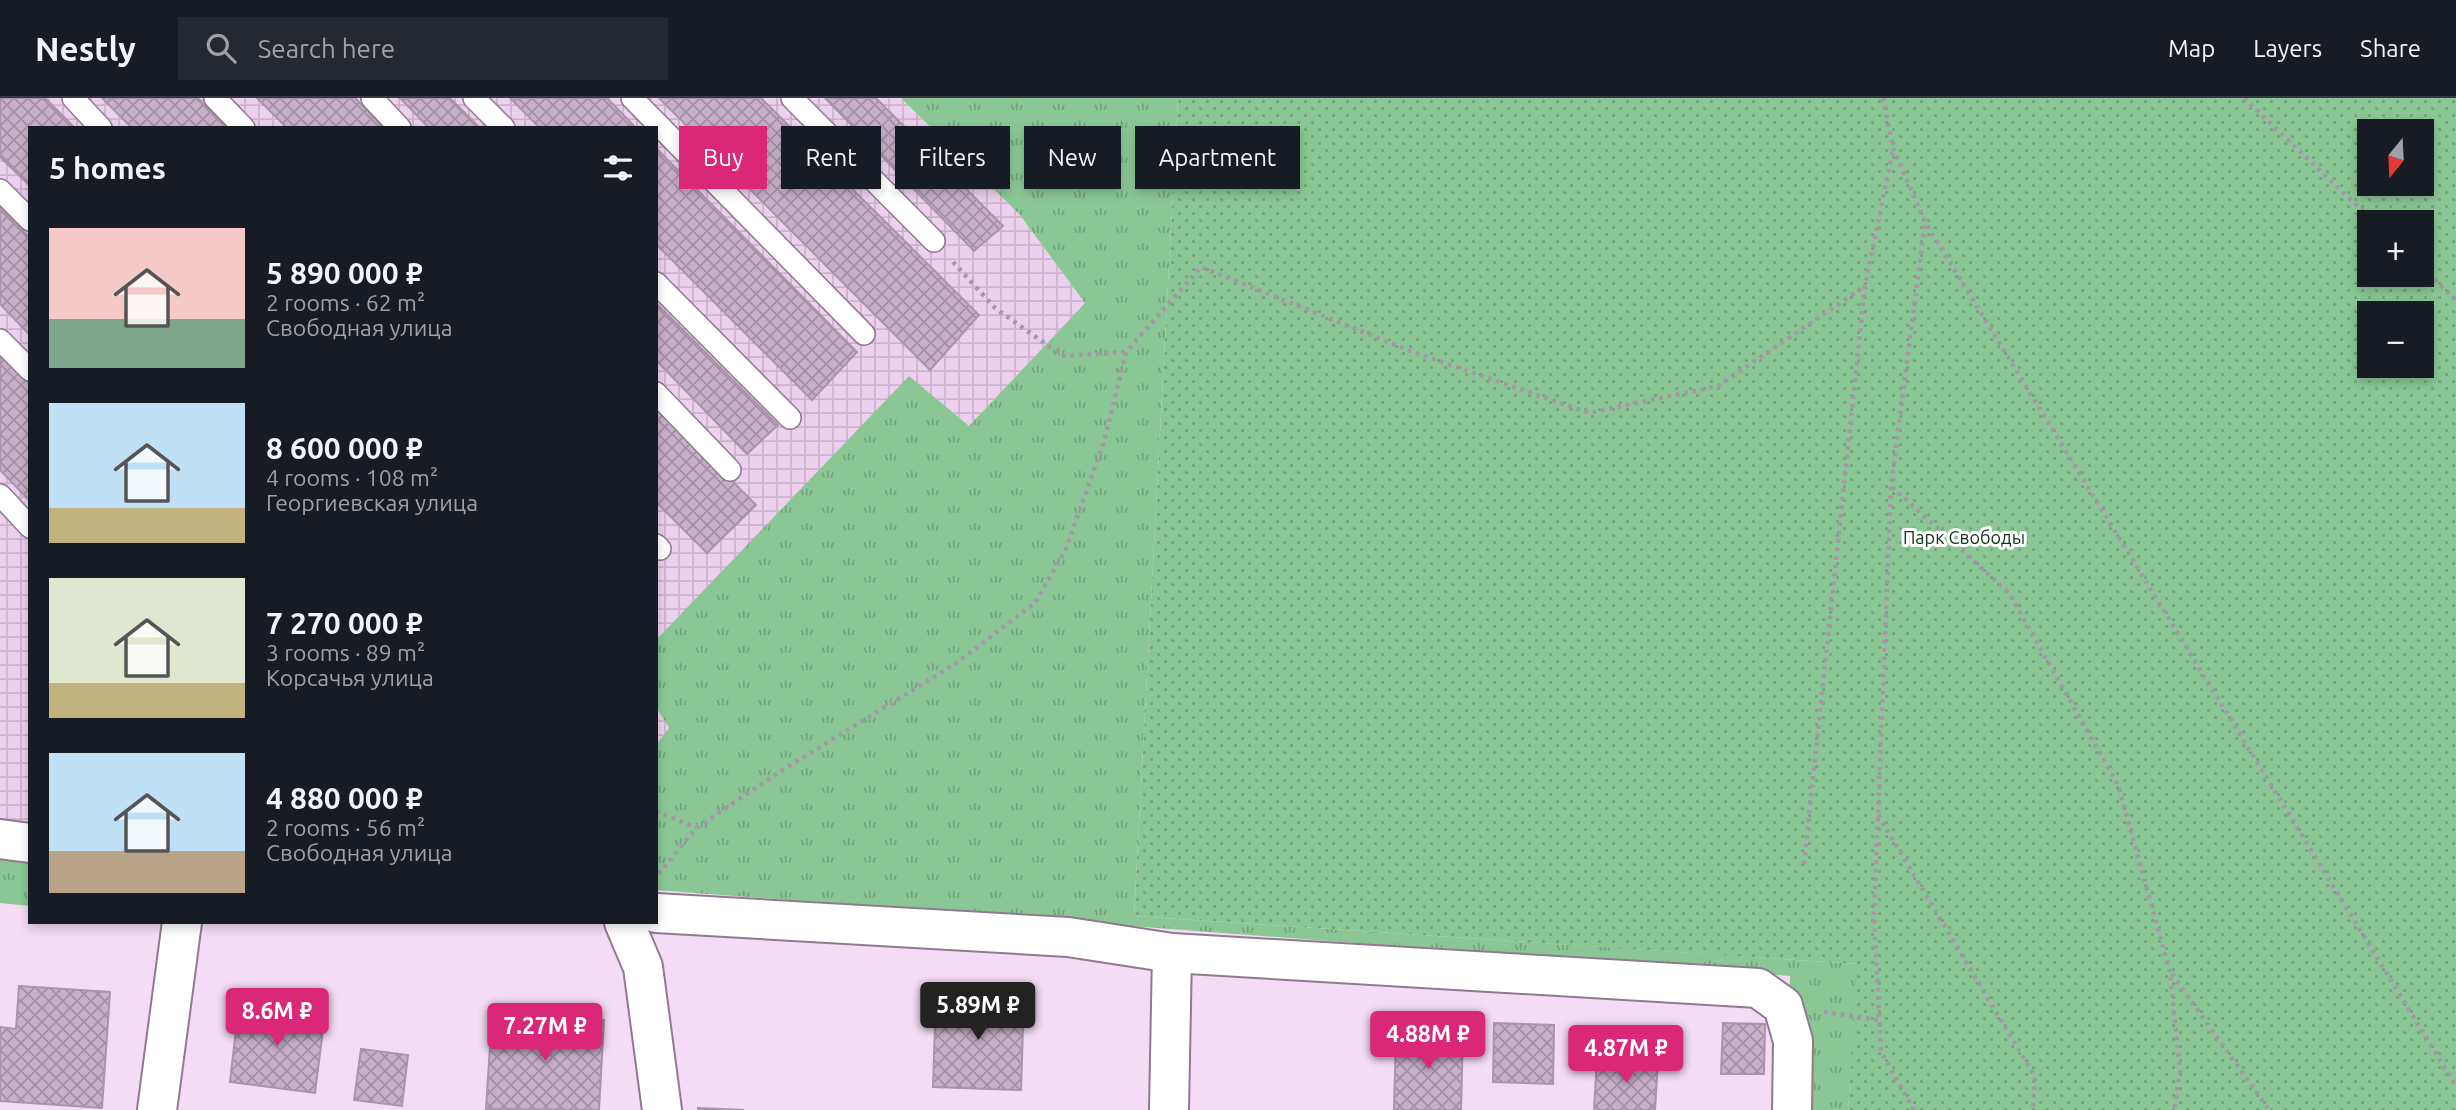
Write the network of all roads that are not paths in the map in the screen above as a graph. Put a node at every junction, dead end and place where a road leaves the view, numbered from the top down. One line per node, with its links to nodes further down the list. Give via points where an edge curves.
1 (72, 98): 7 (lane)
2 (215, 98): 8 (lane)
3 (372, 98): 9 (lane)
4 (474, 98): 10 (lane)
5 (632, 98): 15 (lane)
6 (792, 98): 13 (lane)
7 (100, 126)
8 (242, 126)
9 (398, 126)
10 (502, 126)
11 (0, 190): 12 (lane)
12 (28, 218)
13 (934, 241)
14 (658, 285): 19 (lane)
15 (864, 334)
16 (0, 340): 17 (lane)
17 (28, 368)
18 (658, 395): 20 (lane)
19 (790, 418)
20 (730, 470)
21 (0, 495): 22 (lane)
22 (28, 525)
23 (0, 839): 24 (street)
24 (28, 843)
25 (658, 913): 28 (street, via 1068,937)
26 (182, 924): 29 (street)
27 (625, 924): 30 (street, via 643,967)
28 (1172, 953): 31 (street); 32 (street, via 1758,988 1783,1006 1793,1041)
29 (158, 1110)
30 (662, 1110)
31 (1169, 1110)
32 (1793, 1110)

